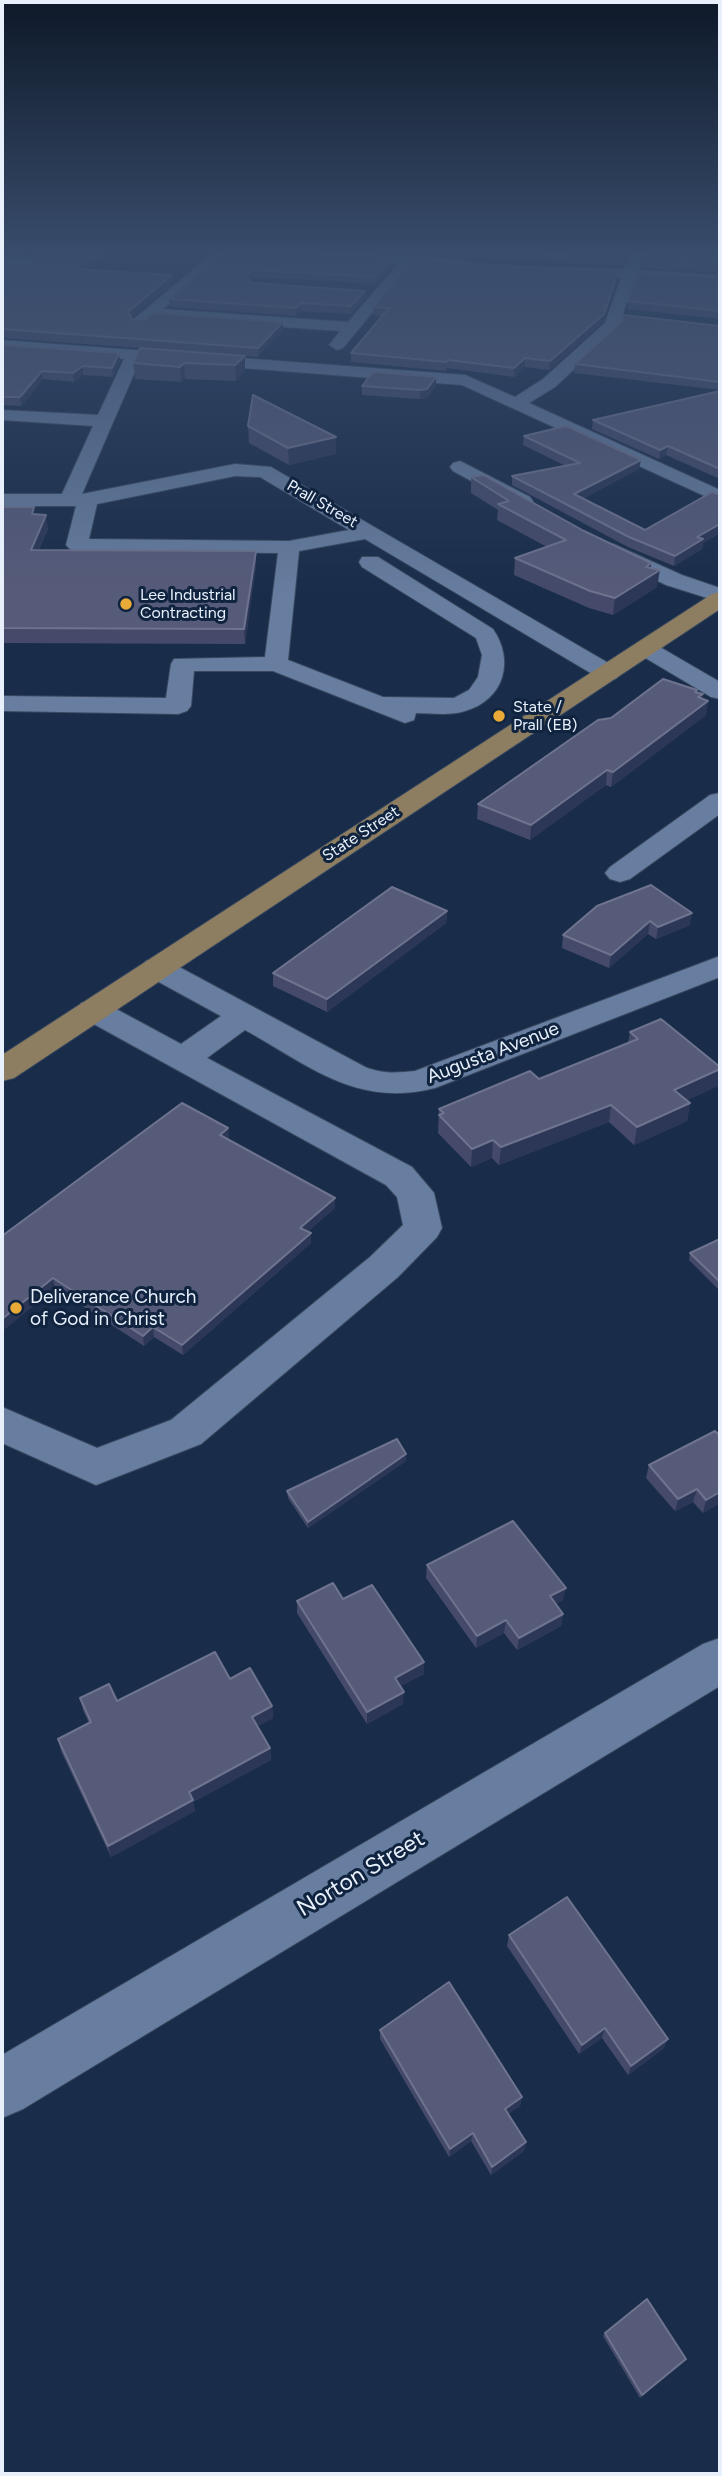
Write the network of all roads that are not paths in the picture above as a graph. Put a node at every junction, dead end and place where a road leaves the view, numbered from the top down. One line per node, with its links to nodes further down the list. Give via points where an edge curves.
1 (128, 369): 6 (street)
2 (325, 369): 4 (street, via 462,379)
3 (565, 369): 4 (street)
4 (517, 402): 8 (street)
5 (2, 415): 6 (street)
6 (105, 421): 10 (street)
7 (460, 467): 11 (street)
8 (720, 497)
9 (2, 500): 10 (street, Prall Street)
10 (80, 500): 12 (street, Prall Street, via 235,470 257,470); 15 (street, via 85,515 77,545)
11 (544, 513)
12 (369, 532): 14 (street); 17 (street, Prall Street)
13 (592, 539): 16 (street, via 674,580)
14 (336, 540): 15 (street); 18 (street)
15 (289, 547): 20 (street)
16 (720, 597): 19 (main road, State Street)
17 (481, 598): 18 (street); 21 (street, Prall Street)
18 (443, 608): 24 (street, via 493,644 494,674 468,704)
19 (646, 648): 21 (main road, State Street); 22 (street)
20 (276, 664): 23 (street, via 183,664 178,706); 24 (street)
21 (608, 673): 29 (main road, State Street)
22 (720, 692)
23 (2, 704)
24 (382, 705): 25 (street)
25 (423, 722)
26 (720, 801): 27 (street)
27 (621, 873)
28 (720, 966): 31 (street, Augusta Avenue, via 406,1084 361,1079)
29 (157, 968): 30 (main road, State Street); 31 (street, Augusta Avenue)
30 (93, 1010): 32 (street); 33 (main road, State Street)
31 (244, 1015): 32 (street)
32 (183, 1059): 34 (street, via 399,1176 415,1192 423,1228 384,1267 186,1432 96,1467)
33 (2, 1070)
34 (2, 1424)
35 (720, 1660): 36 (street, Norton Street)
36 (2, 2088)

